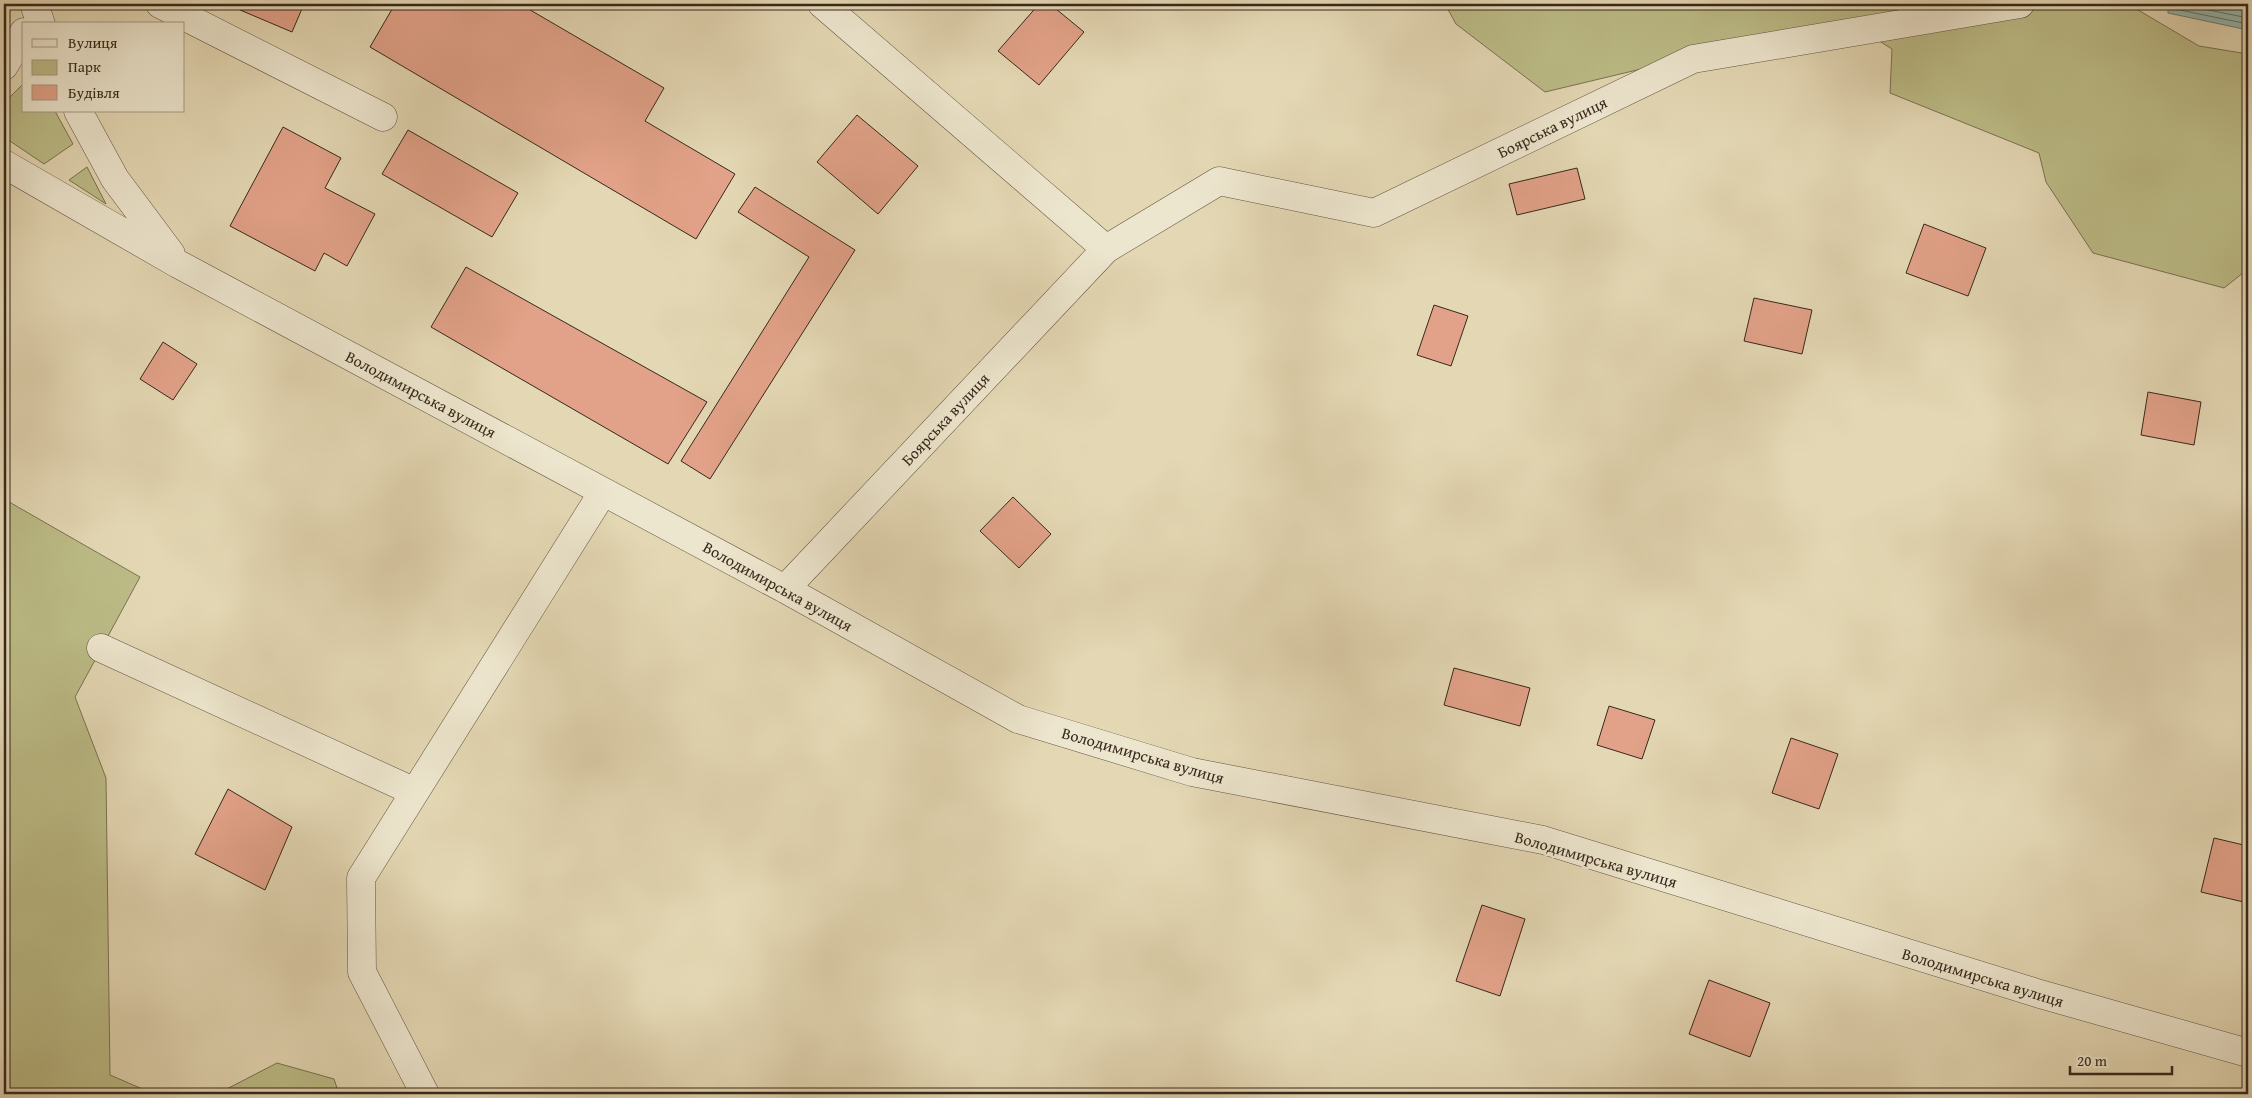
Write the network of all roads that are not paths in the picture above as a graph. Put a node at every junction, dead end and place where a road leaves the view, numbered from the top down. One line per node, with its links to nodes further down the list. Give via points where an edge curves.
1 (30, 4): 6 (street)
2 (34, 4): 7 (street)
3 (160, 4): 11 (street)
4 (822, 4): 13 (street)
5 (2020, 4): 13 (street, Боярська вулиця, via 1693,59 1374,213 1219,181)
6 (26, 22)
7 (40, 22)
8 (22, 35): 9 (street)
9 (4, 66)
10 (79, 112): 14 (street, Володимирська вулиця, via 115,179)
11 (383, 117)
12 (4, 164): 14 (street, Володимирська вулиця)
13 (1106, 249): 16 (street, Боярська вулиця)
14 (178, 264): 15 (street, Володимирська вулиця)
15 (603, 492): 16 (street, Володимирська вулиця); 18 (street)
16 (785, 589): 19 (street, Володимирська вулиця, via 1018,719 1192,772 1543,840 2040,994)
17 (101, 648): 18 (street)
18 (415, 792): 20 (street, via 362,878 362,972)
19 (2248, 1053)
20 (425, 1094)

